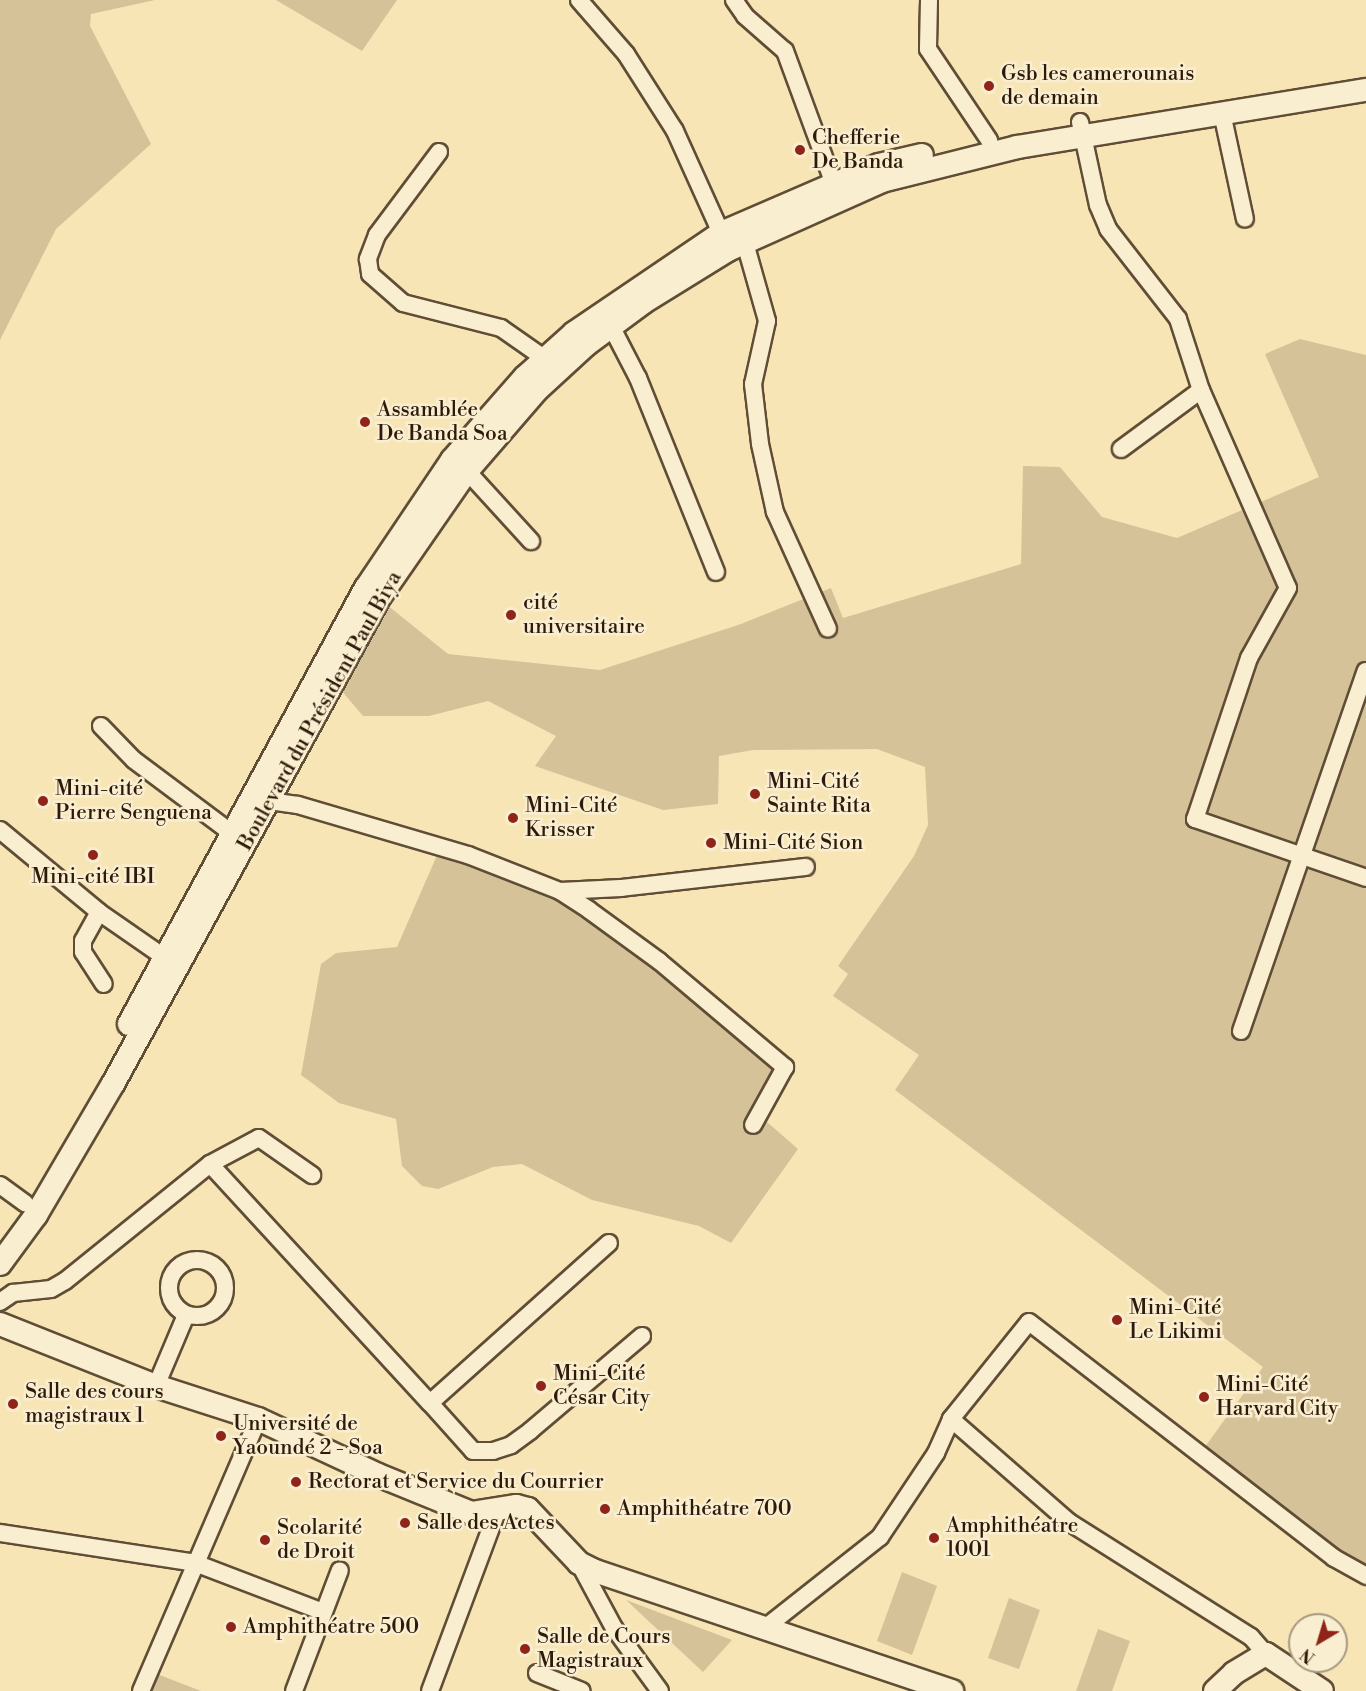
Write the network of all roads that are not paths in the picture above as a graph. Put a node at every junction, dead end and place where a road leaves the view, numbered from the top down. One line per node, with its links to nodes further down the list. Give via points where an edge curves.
1 (579, 0): 12 (street, via 626,54 671,123)
2 (734, 0): 10 (street, via 752,24 785,51)
3 (929, 0): 8 (street, via 928,49)
4 (1366, 76): 7 (main road, Boulevard du Président Paul Biya)
5 (1366, 90): 6 (main road, Boulevard du Président Paul Biya)
6 (1222, 113): 7 (main road, Boulevard du Président Paul Biya); 11 (street)
7 (1081, 130): 8 (main road, Boulevard du Président Paul Biya); 13 (main road, Boulevard du Président Paul Biya, via 882,181); 16 (street, via 1098,205 1108,230 1172,308 1186,338)
8 (990, 140): 10 (main road, Boulevard du Président Paul Biya, via 879,165)
9 (439, 152): 15 (street, via 377,235 368,259 370,274 403,303 501,328)
10 (834, 184): 12 (main road, Boulevard du Président Paul Biya)
11 (1245, 219)
12 (721, 233): 15 (main road, Boulevard du Président Paul Biya, via 636,288)
13 (745, 243): 14 (main road, Boulevard du Président Paul Biya, via 644,302); 21 (street, via 767,321 753,384 775,512)
14 (611, 326): 15 (main road, Boulevard du Président Paul Biya); 20 (street, via 638,378)
15 (552, 364): 18 (main road, Boulevard du Président Paul Biya); 26 (main road, Boulevard du Président Paul Biya, via 452,460 366,588)
16 (1201, 390): 17 (street); 27 (street, via 1288,588 1249,658 1194,819)
17 (1121, 449)
18 (467, 471): 19 (street); 24 (main road, Boulevard du Président Paul Biya, via 379,598)
19 (531, 541)
20 (716, 572)
21 (828, 629)
22 (1366, 671): 27 (street)
23 (100, 726): 26 (street, via 134,760)
24 (270, 801): 30 (street, via 298,805 441,846); 42 (main road, Boulevard du Président Paul Biya, via 113,1084 36,1215)
25 (0, 831): 31 (street)
26 (233, 834): 32 (main road, Boulevard du Président Paul Biya)
27 (1301, 855): 29 (street); 34 (street)
28 (806, 867): 30 (street)
29 (1366, 878)
30 (560, 891): 35 (street, via 658,962 785,1068)
31 (99, 912): 32 (street); 33 (street, via 83,941 83,952)
32 (164, 957): 39 (main road, Boulevard du Président Paul Biya, via 101,1077)
33 (104, 984)
34 (1241, 1031)
35 (753, 1125)
36 (210, 1164): 37 (street, via 259,1138); 43 (street, via 65,1281 51,1289 13,1293); 48 (street)
37 (312, 1175)
38 (0, 1185): 39 (street)
39 (25, 1203): 40 (main road, Boulevard du Président Paul Biya)
40 (0, 1242)
41 (609, 1243): 48 (street)
42 (0, 1264)
43 (0, 1302)
44 (186, 1315): 47 (street)
45 (0, 1324): 47 (main road)
46 (642, 1336): 48 (street, via 530,1431 511,1445 493,1451 473,1451)
47 (156, 1386): 49 (main road)
48 (430, 1404)
49 (258, 1419): 51 (main road, via 471,1513); 53 (street)
50 (951, 1419): 56 (street, via 1029,1322 1334,1558); 58 (street, via 936,1453 880,1537); 59 (street, via 1069,1522 1251,1636)
51 (498, 1509): 54 (main road, via 528,1509); 63 (street)
52 (0, 1533): 53 (street)
53 (195, 1563): 57 (street); 61 (street)
54 (579, 1563): 58 (main road, via 641,1588); 65 (street, via 614,1628)
55 (340, 1570): 57 (street)
56 (1366, 1576)
57 (323, 1612): 62 (street)
58 (766, 1627): 66 (main road)
59 (1266, 1654): 67 (main road, via 1234,1673); 68 (main road)
60 (537, 1673): 64 (street)
61 (141, 1691)
62 (294, 1691)
63 (430, 1691)
64 (582, 1691)
65 (660, 1691)
66 (952, 1691)
67 (1215, 1691)
68 (1322, 1691)

